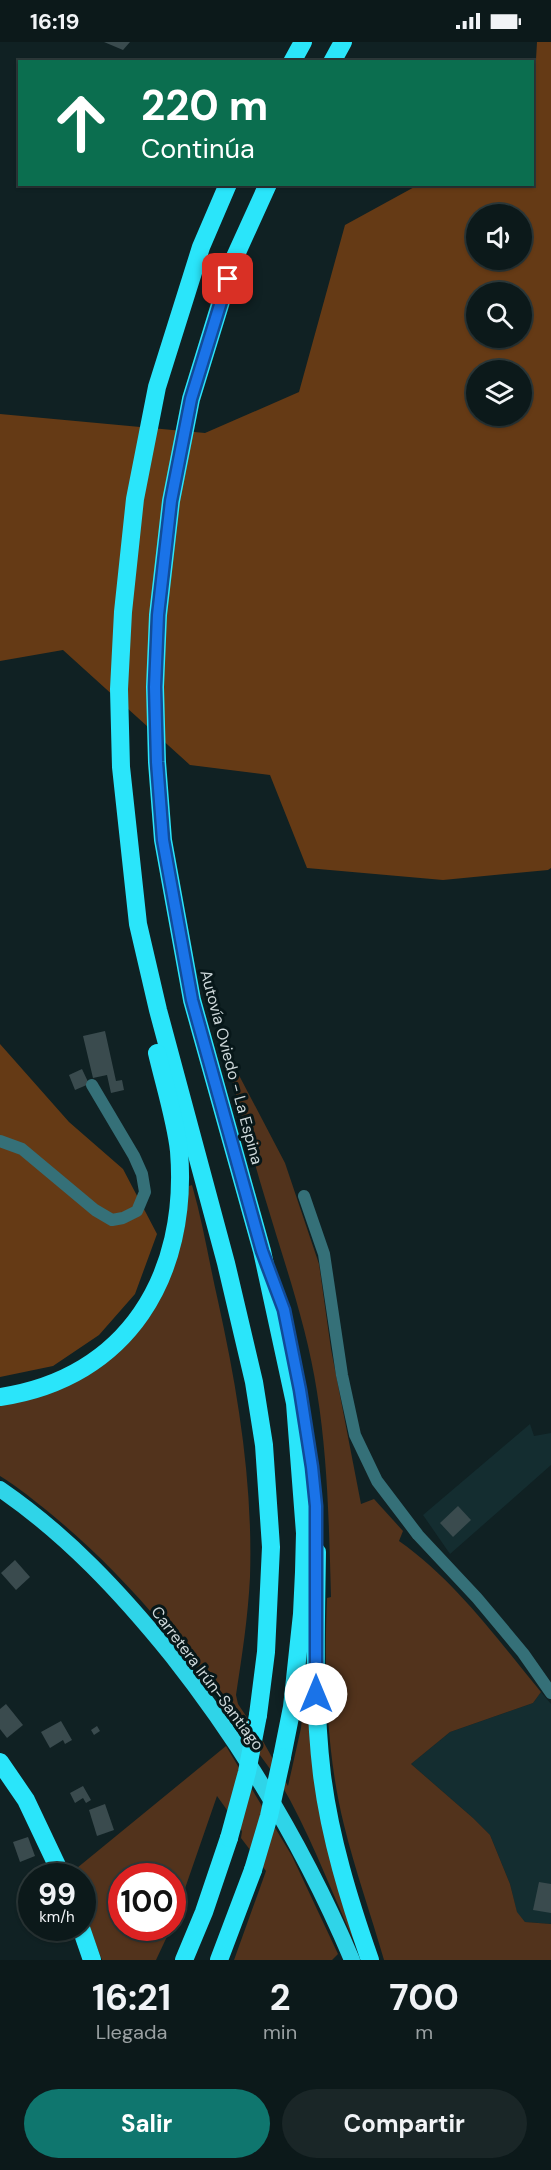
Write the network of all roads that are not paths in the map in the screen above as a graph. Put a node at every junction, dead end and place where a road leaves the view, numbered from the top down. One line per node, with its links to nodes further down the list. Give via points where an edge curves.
1 (303, 42): 3 (highway)
2 (343, 42): 4 (highway)
3 (293, 60)
4 (333, 60)
5 (227, 186): 7 (highway, via 201,247 157,387 135,499 119,690 121,768)
6 (267, 186): 11 (highway, Autovía Oviedo - La Espina, via 234,259 191,399 171,501 158,615 155,687 163,840 178,927 192,1000)
7 (138, 924): 12 (highway, via 142,982 179,1149 178,1222 170,1255 139,1317 114,1346 61,1380); 19 (highway, bridge, via 254,1382 271,1547 266,1652 247,1772 229,1838)
8 (92, 1085): 9 (street, via 142,1174 145,1192 137,1211 112,1220 22,1149)
9 (0, 1141)
10 (304, 1196): 14 (street, via 324,1254 355,1435 377,1481 418,1535 523,1653)
11 (262, 1251): 20 (highway, Autovía Oviedo - La Espina, bridge, via 295,1403 305,1533 301,1625 292,1707 269,1816); 22 (highway, via 284,1310 312,1467 317,1542 316,1694 322,1775 338,1861)
12 (0, 1397)
13 (0, 1489): 21 (highway, Carretera Irún-Santiago, via 88,1560 212,1708 279,1811)
14 (551, 1693)
15 (0, 1762): 16 (highway, via 26,1800)
16 (56, 1863)
17 (85, 1941): 18 (highway)
18 (92, 1960)
19 (184, 1960)
20 (219, 1960)
21 (352, 1960)
22 (370, 1960)

